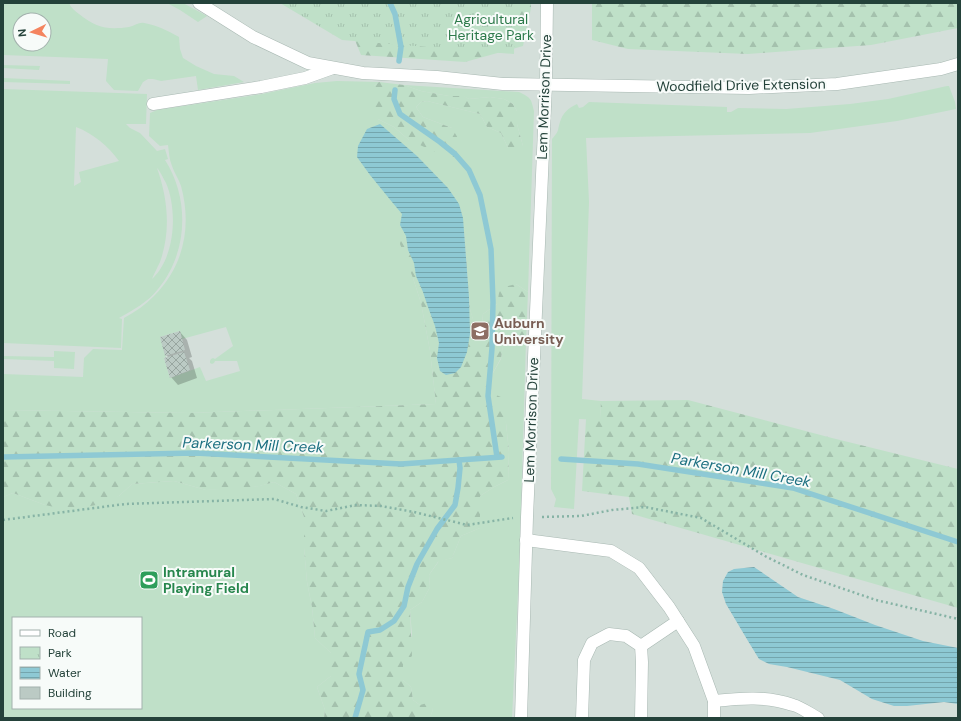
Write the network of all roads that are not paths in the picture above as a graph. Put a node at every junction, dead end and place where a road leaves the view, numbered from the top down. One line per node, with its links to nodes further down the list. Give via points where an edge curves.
1 (199, 3): 4 (street, Woodfield Drive Extension, via 253,37 308,63)
2 (547, 3): 5 (street, Lem Morrison Drive)
3 (958, 64): 5 (street, Woodfield Drive Extension, via 941,69 837,84 748,88)
4 (334, 68): 5 (street, Woodfield Drive Extension, via 362,73 504,84); 6 (street, via 305,78 261,87)
5 (546, 84): 7 (street, Lem Morrison Drive)
6 (153, 104)
7 (526, 540): 8 (street, via 611,551 639,568); 11 (street, Lem Morrison Drive)
8 (678, 621): 9 (street); 10 (street, via 694,646)
9 (641, 646): 12 (street, via 626,636 609,634 592,643 584,660); 13 (street)
10 (714, 701): 14 (street); 15 (street, via 762,698 794,705)
11 (521, 718)
12 (582, 718)
13 (641, 718)
14 (714, 718)
15 (818, 718)

